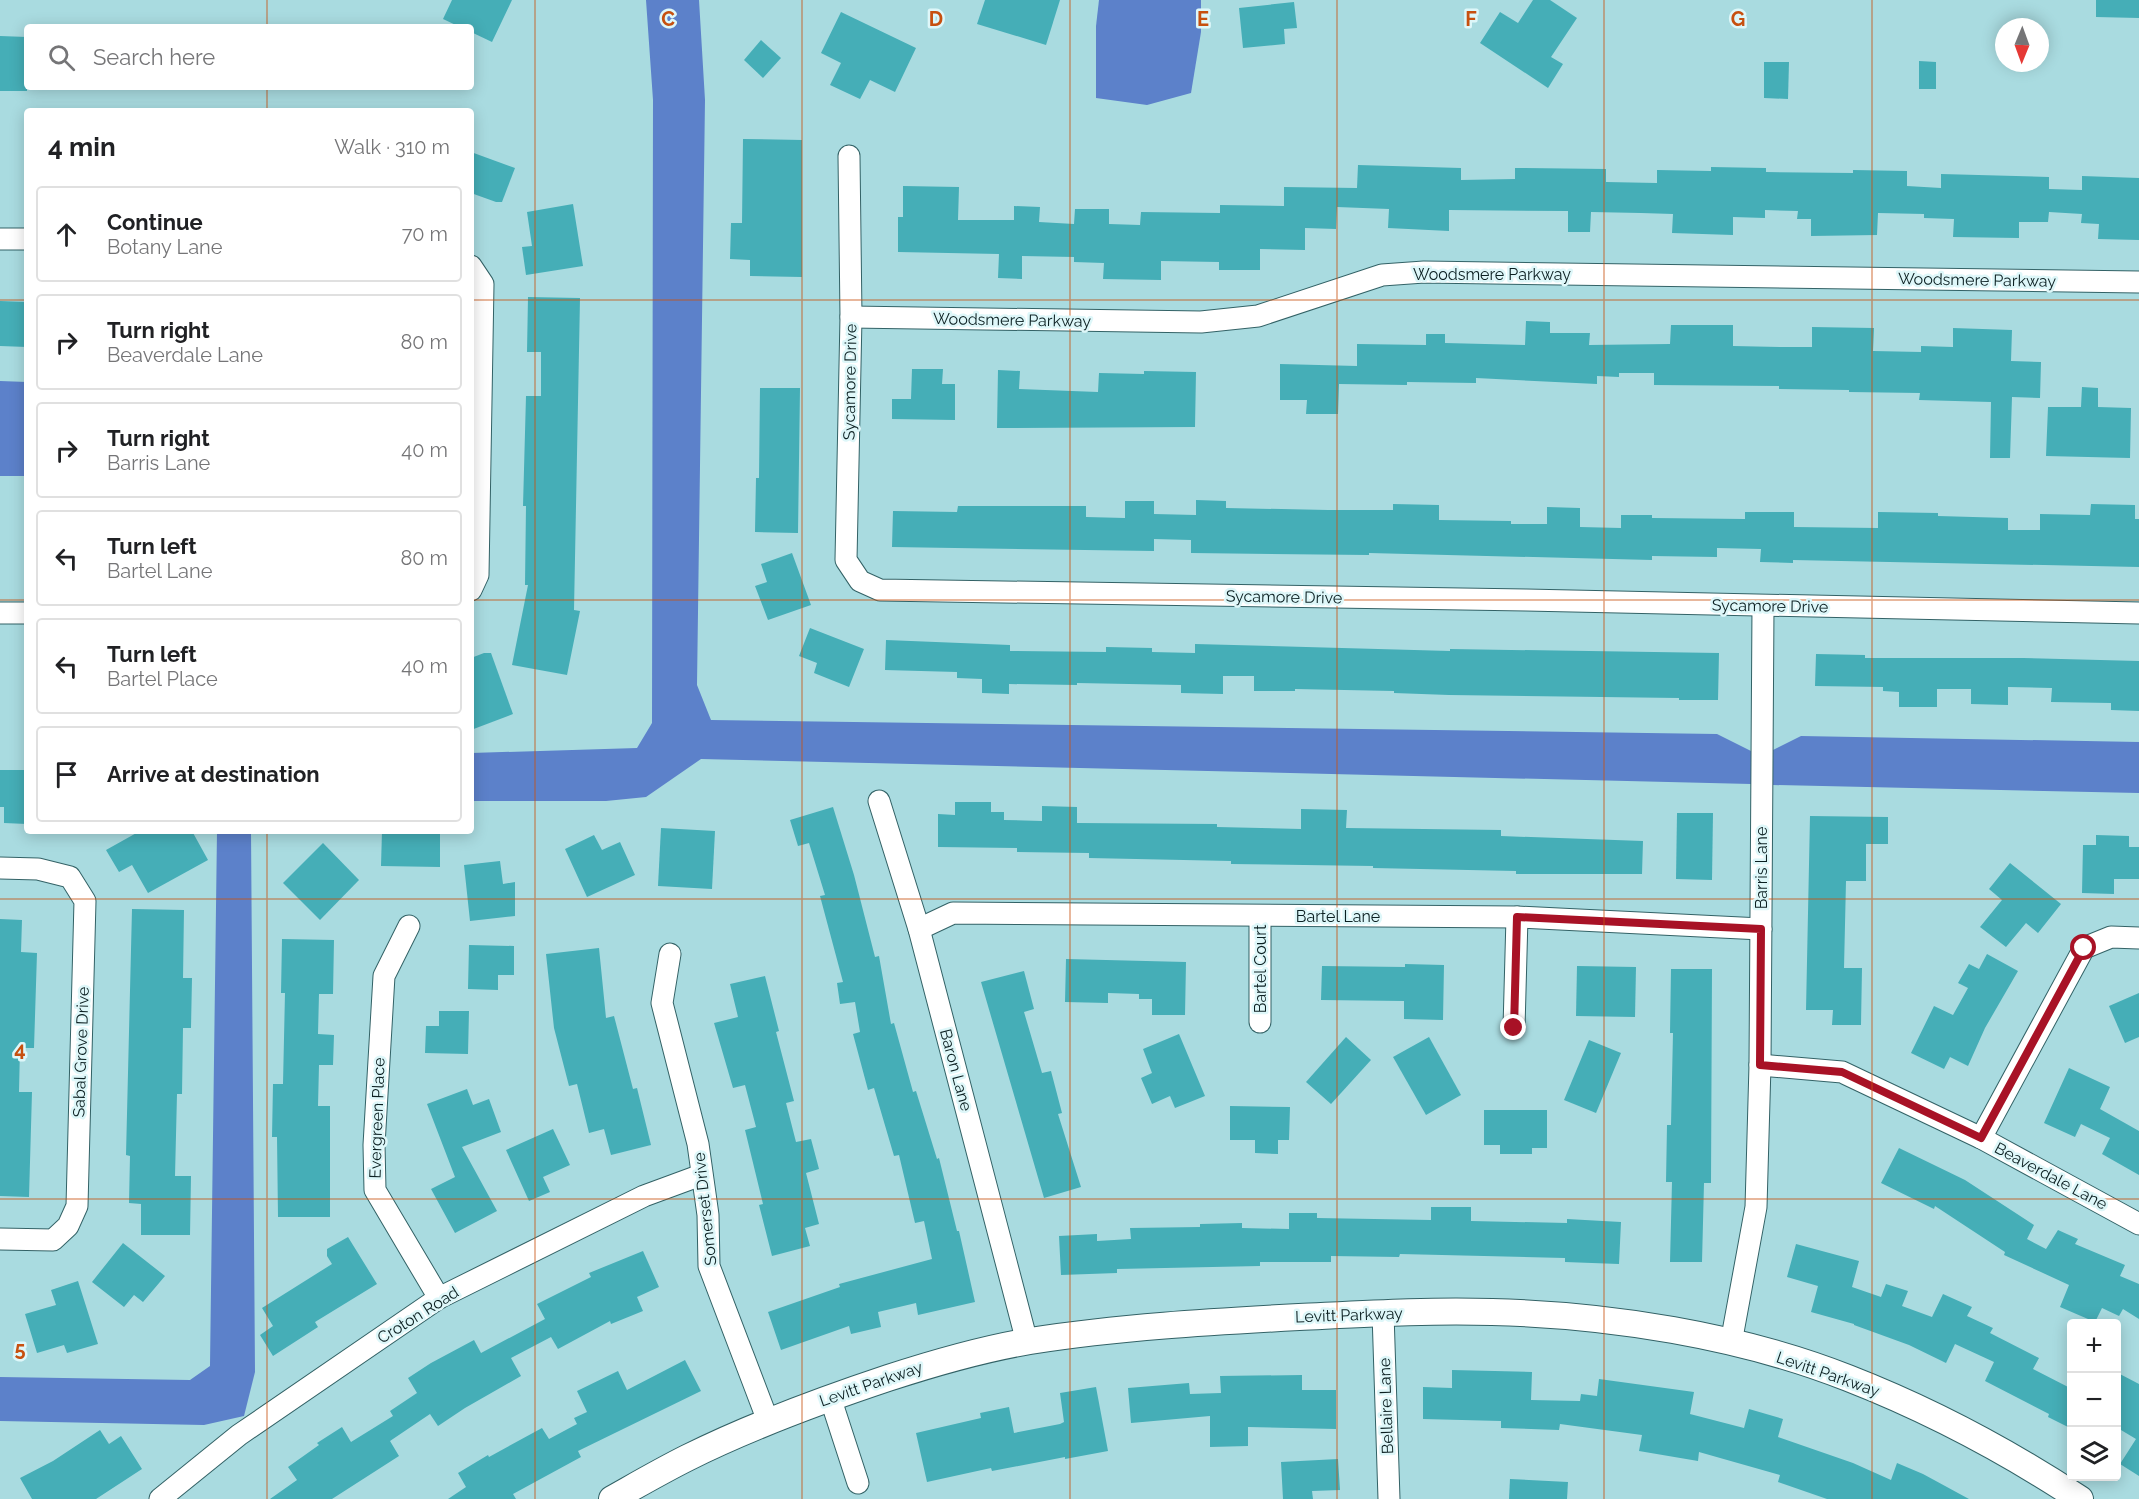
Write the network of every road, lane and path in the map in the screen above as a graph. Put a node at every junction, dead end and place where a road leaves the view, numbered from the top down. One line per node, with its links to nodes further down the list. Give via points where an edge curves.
1 (849, 156): 6 (street, Sycamore Drive)
2 (0, 238): 3 (street)
3 (24, 239)
4 (474, 270): 7 (street, via 483,284)
5 (2139, 282): 6 (street, Woodsmere Parkway, via 1424,272 1382,275 1258,316 1201,322)
6 (851, 317): 8 (street, Sycamore Drive, via 846,560 860,582 880,590)
7 (474, 582)
8 (1763, 607): 11 (street, Sycamore Drive); 18 (street, Barris Lane)
9 (0, 613): 10 (street)
10 (24, 613)
11 (2139, 613)
12 (879, 801): 17 (street, Baron Lane)
13 (0, 868): 27 (street, Sabal Grove Drive, via 38,869 70,877 85,901 77,1206 68,1226 53,1240)
14 (1260, 916): 15 (street, Bartel Lane); 17 (street, Bartel Lane, via 953,913); 21 (street, Bartel Court)
15 (1517, 917): 18 (street, Bartel Lane); 22 (street)
16 (409, 926): 28 (street, Evergreen Place, via 384,976 375,1191)
17 (919, 929): 30 (street, Baron Lane)
18 (1761, 929): 23 (street, Barris Lane)
19 (2139, 938): 24 (street, via 2111,937 2084,948)
20 (670, 954): 25 (street, Somerset Drive, via 662,1003 698,1144)
21 (1260, 1022)
22 (1514, 1028)
23 (1760, 1065): 24 (street, Beaverdale Lane, via 1842,1072); 31 (street, Barris Lane, via 1756,1207)
24 (1981, 1138): 26 (street, Beaverdale Lane)
25 (701, 1175): 28 (street, Croton Road, via 644,1196); 33 (street, Somerset Drive, via 708,1215 708,1266)
26 (2139, 1224)
27 (0, 1239)
28 (439, 1298): 35 (street, Croton Road, via 239,1435)
29 (1383, 1313): 30 (street, Levitt Parkway, via 1151,1326); 31 (street, Levitt Parkway, via 1489,1311 1548,1315 1644,1324); 37 (street, Bellaire Lane)
30 (1027, 1342): 32 (street, Levitt Parkway, via 936,1362)
31 (1731, 1342): 38 (street, Levitt Parkway, via 1845,1377 1910,1404 1975,1435)
32 (830, 1397): 33 (street, Levitt Parkway); 34 (street)
33 (768, 1421): 36 (street, Levitt Parkway, via 687,1458)
34 (858, 1483)
35 (160, 1499)
36 (612, 1499)
37 (1389, 1499)
38 (2080, 1499)

